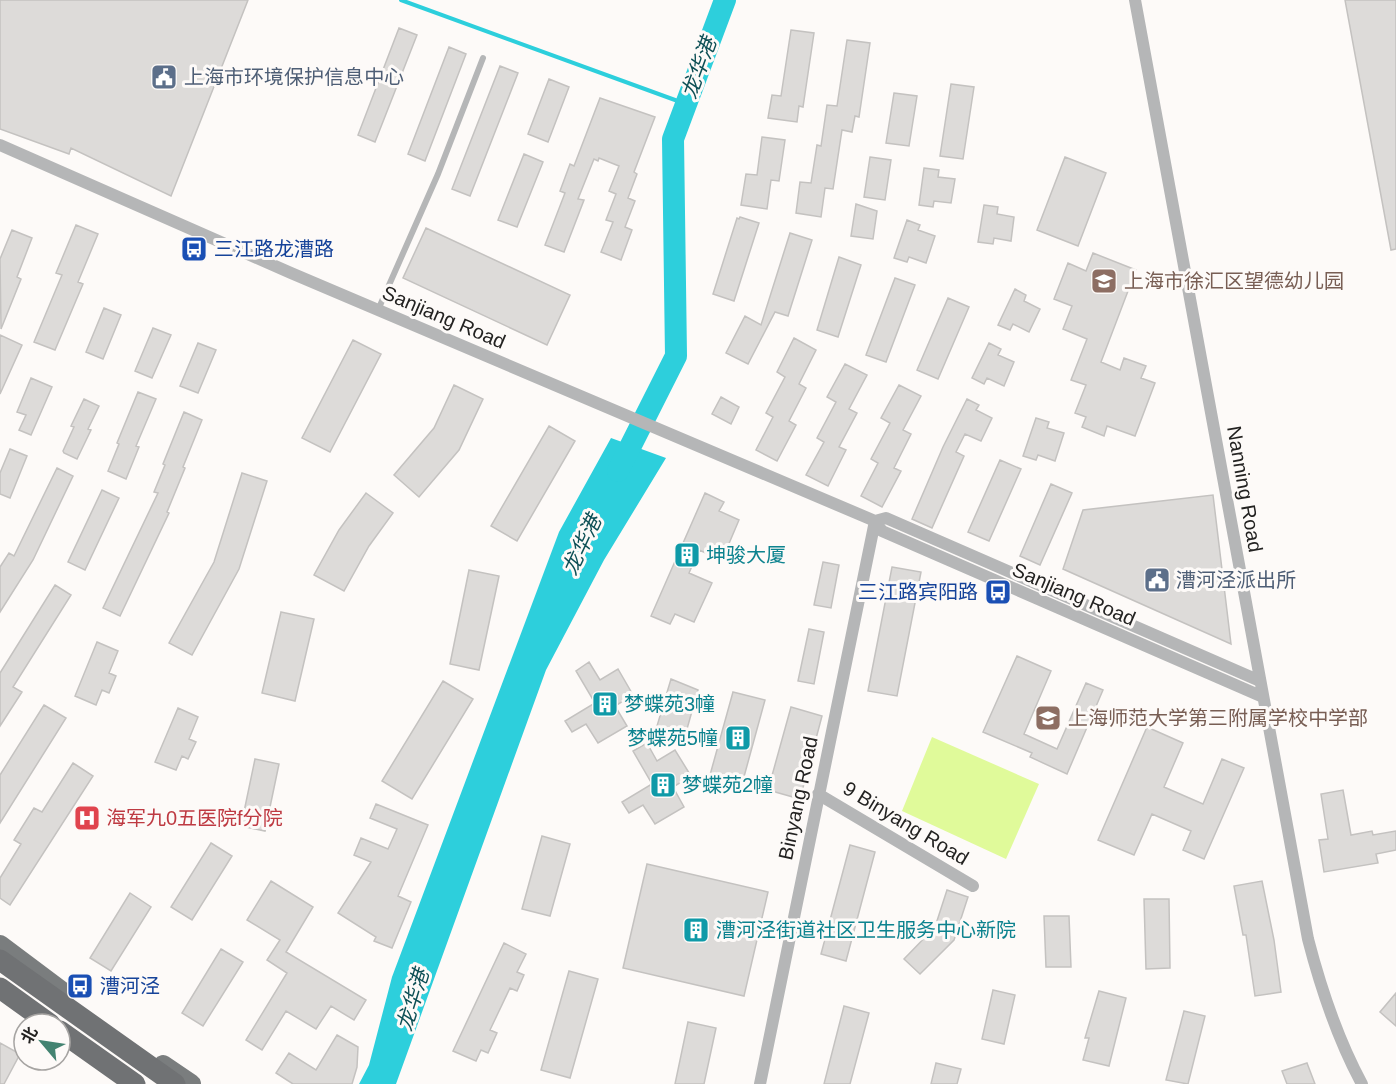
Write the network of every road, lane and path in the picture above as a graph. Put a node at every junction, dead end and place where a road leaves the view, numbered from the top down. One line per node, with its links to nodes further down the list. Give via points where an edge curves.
1 (1135, 0): 6 (street, Nanning Road)
2 (483, 58): 4 (lane, via 438,174)
3 (0, 145): 4 (street, Sanjiang Road)
4 (378, 310): 5 (street, Sanjiang Road)
5 (875, 521): 6 (street, Sanjiang Road, via 886,518); 7 (street, Sanjiang Road, via 882,531); 8 (street, Binyang Road)
6 (1260, 681): 7 (street, Nanning Road)
7 (1263, 697): 23 (street, Nanning Road, via 1308,939 1337,1032)
8 (818, 794): 9 (street, 9 Binyang Road); 22 (street, Binyang Road)
9 (973, 886)
10 (0, 945): 21 (main road)
11 (0, 960): 20 (highway)
12 (0, 988): 15 (highway)
13 (0, 999): 14 (main road)
14 (18, 1012)
15 (33, 1012)
16 (72, 1039): 19 (highway)
17 (72, 1049): 18 (main road)
18 (121, 1084)
19 (135, 1084)
20 (175, 1084)
21 (190, 1084)
22 (760, 1084)
23 (1362, 1084)

